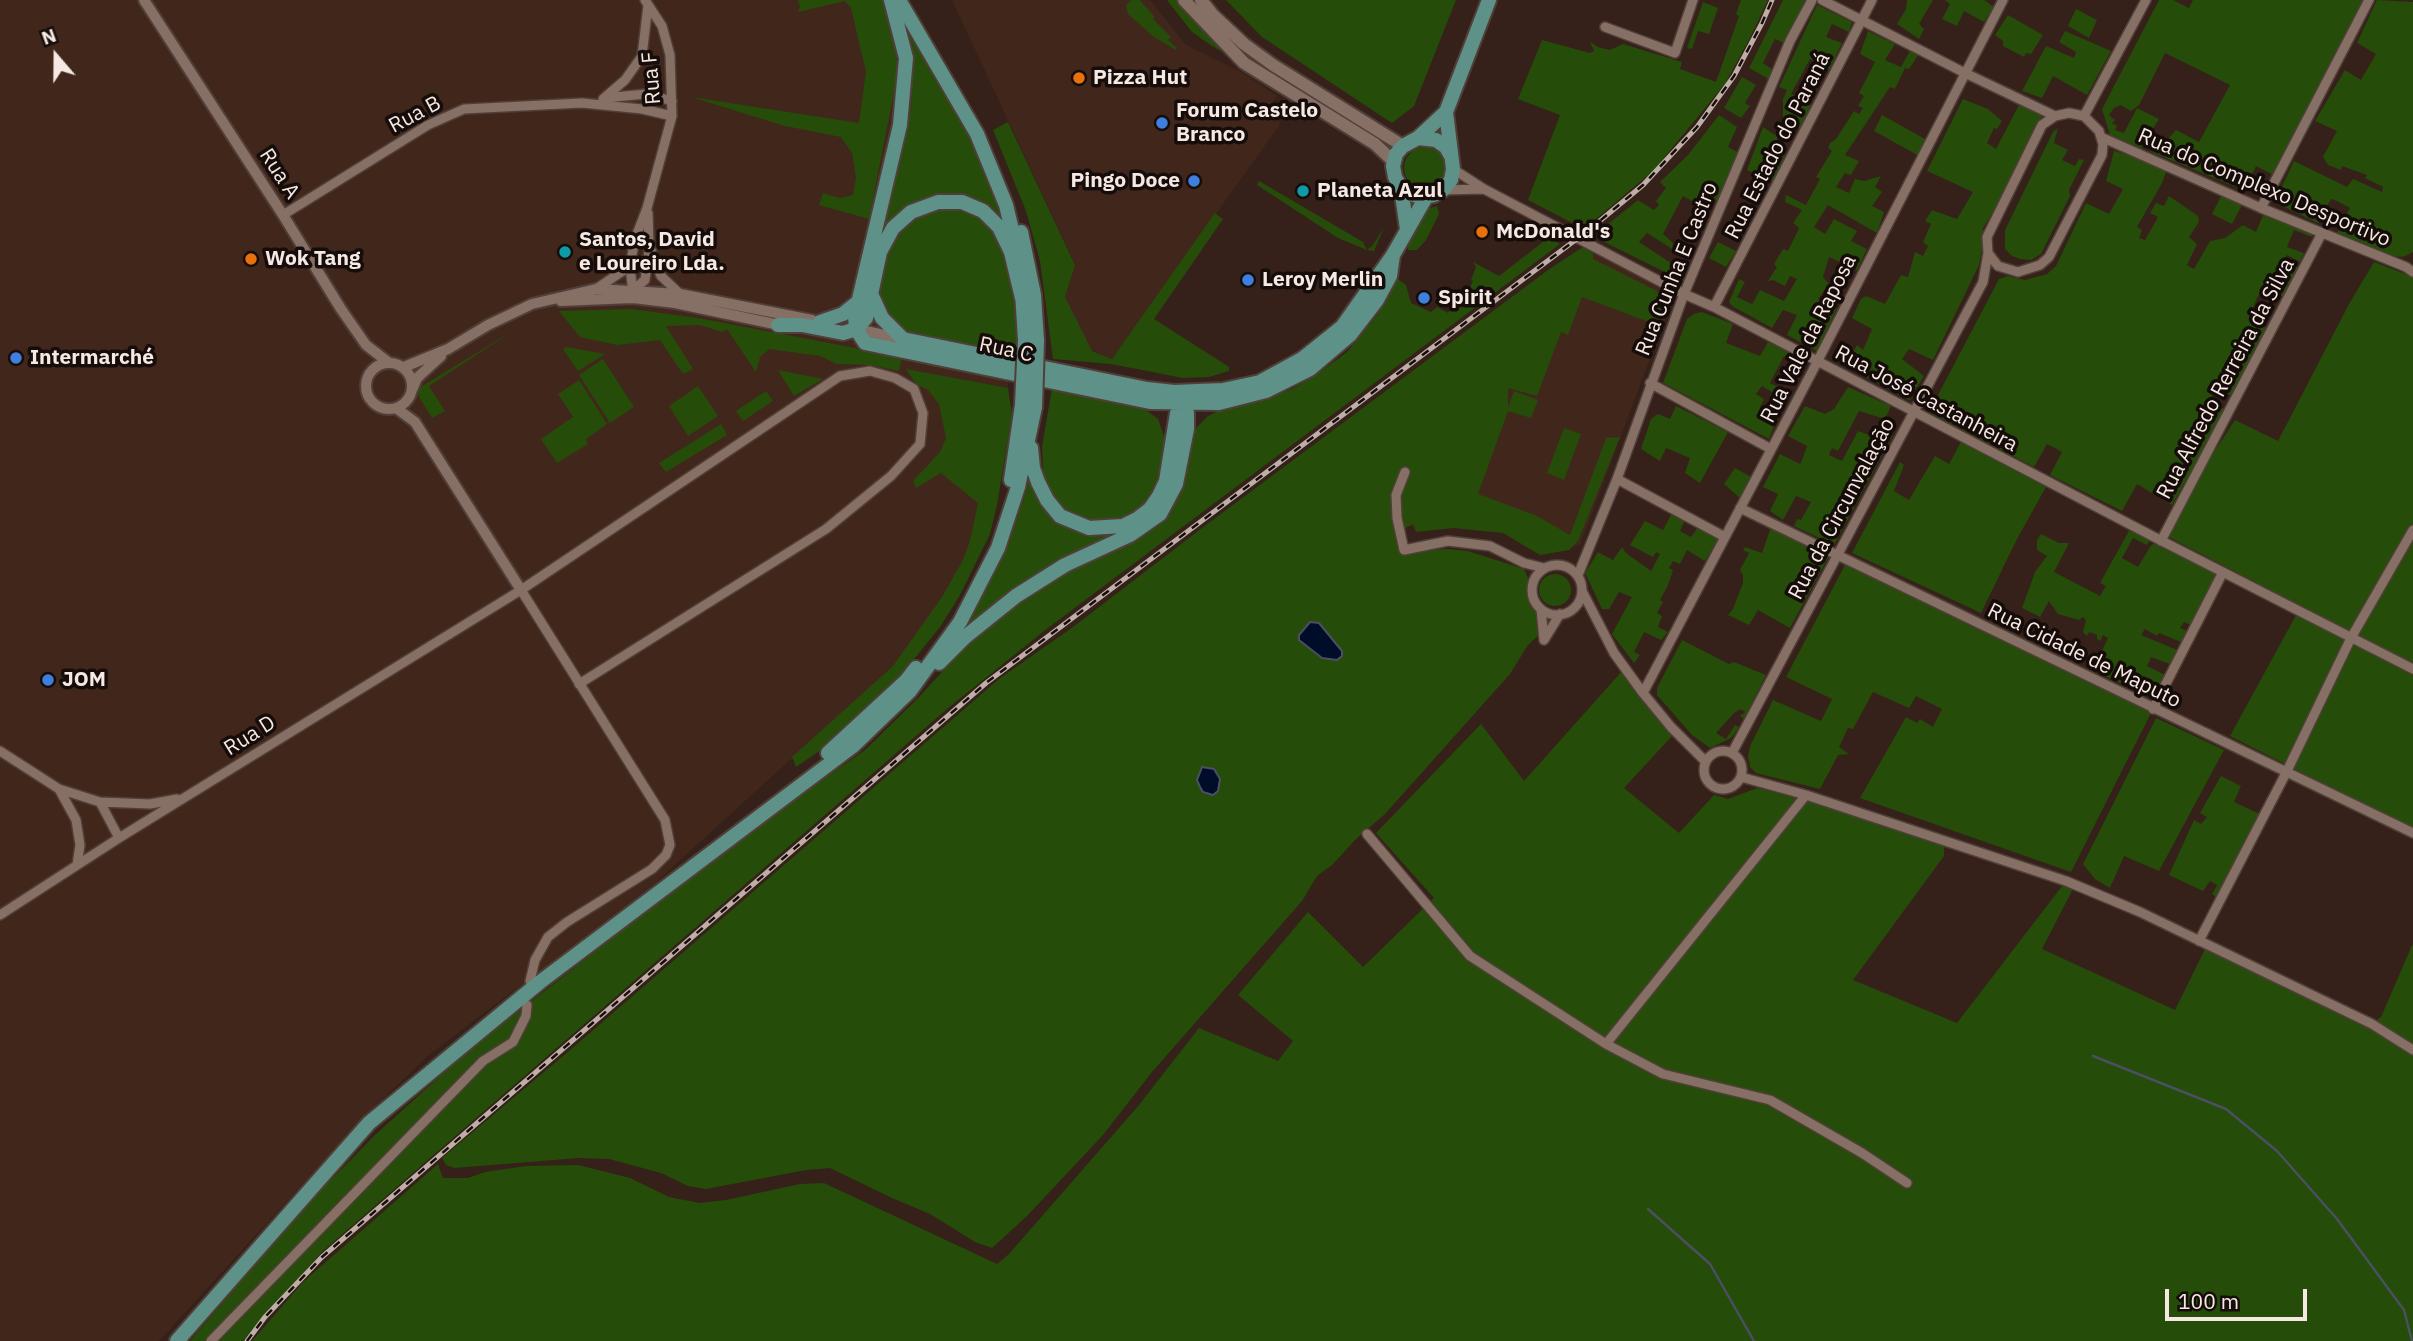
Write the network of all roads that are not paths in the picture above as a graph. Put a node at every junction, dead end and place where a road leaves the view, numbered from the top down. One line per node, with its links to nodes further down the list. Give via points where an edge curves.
1 (144, 0): 37 (street, Rua A)
2 (891, 0): 52 (main road, via 906,58 900,125)
3 (899, 0): 51 (main road, via 977,134 1002,194)
4 (910, 0): 59 (main road, via 984,131 1012,201 1032,283)
5 (1184, 0): 29 (main road, via 1244,63 1375,144)
6 (1201, 0): 28 (main road, via 1244,44)
7 (1489, 0): 22 (main road)
8 (1693, 0): 17 (street, via 1675,53)
9 (1812, 0): 50 (street, Rua Cunha E Castro, via 1790,41)
10 (1822, 0): 16 (street)
11 (1872, 0): 16 (street, Rua Estado do Paraná)
12 (2003, 0): 18 (street, Rua Vale da Raposa)
13 (2146, 0): 25 (street)
14 (2369, 0): 36 (street)
15 (647, 2): 19 (street, via 642,56 625,80); 20 (street, Rua F, via 662,26 670,55)
16 (1862, 20): 18 (street); 54 (street, Rua Estado do Paraná)
17 (1605, 27)
18 (1965, 74): 24 (street); 64 (street, Rua Vale da Raposa)
19 (603, 99): 20 (street, Rua B, via 646,94); 21 (street, Rua B)
20 (672, 101): 23 (street, Rua F)
21 (582, 103): 23 (street, Rua B); 37 (street, Rua B, via 464,109 428,125)
22 (1446, 112): 27 (main road); 30 (main road)
23 (673, 116): 35 (street, Rua F)
24 (2055, 116): 25 (street); 41 (street, Rua da Circunvalação, via 2042,125 1987,237)
25 (2084, 116): 26 (street)
26 (2101, 137): 36 (street, Rua do Complexo Desportivo); 44 (street, via 2102,155 2049,257 2029,270)
27 (1418, 138): 28 (main road); 30 (main road, via 1436,140 1446,147)
28 (1402, 146): 29 (main road)
29 (1394, 162): 31 (main road)
30 (1452, 163): 32 (street, Rua José Castanheira); 33 (main road, via 1451,180)
31 (1401, 188): 34 (main road); 38 (main road)
32 (1484, 189): 33 (street, Rua José Castanheira); 50 (street, Rua José Castanheira)
33 (1443, 190): 34 (main road)
34 (1426, 197): 38 (main road, Rua C)
35 (648, 208): 40 (street); 43 (street)
36 (2261, 208): 39 (street, Rua do Complexo Desportivo)
37 (283, 215): 61 (street, Rua A)
38 (1407, 229): 42 (main road, Rua C)
39 (2322, 233): 45 (street, Rua do Complexo Desportivo); 84 (street, Rua Alfredo Rerreira da Silva)
40 (649, 244): 48 (street, via 645,280); 49 (street, via 661,276)
41 (1987, 253): 44 (street); 46 (street, Rua da Circunvalação)
42 (1393, 255): 69 (main road, Rua C, via 1342,327 1302,359 1260,382 1225,394); 71 (main road, Rua C, via 1390,276 1377,300 1350,335 1310,369 1266,391)
43 (629, 266): 47 (street); 48 (street)
44 (2002, 269): 46 (street, Rua da Circunvalação)
45 (2413, 272)
46 (1983, 282): 74 (street, Rua da Circunvalação)
47 (596, 289): 48 (street, Rua C); 53 (street, Rua C)
48 (633, 294): 49 (street, Rua C); 53 (street, Rua C); 56 (street, Rua C)
49 (680, 294): 55 (street, Rua C)
50 (1684, 294): 54 (street, Rua José Castanheira); 67 (street, Rua Cunha E Castro)
51 (1022, 298): 52 (main road, via 999,227 983,211 962,202 938,202 911,212 893,228); 59 (main road)
52 (865, 299): 55 (main road); 57 (main road, via 866,318); 58 (main road)
53 (545, 302): 62 (street, Rua C, via 488,325)
54 (1714, 307): 64 (street, Rua José Castanheira)
55 (820, 322): 57 (street, Rua C)
56 (778, 325): 57 (main road, via 843,333); 60 (street, Rua C)
57 (856, 329): 58 (street, Rua C); 60 (main road)
58 (903, 339): 69 (main road, Rua C)
59 (1031, 341): 72 (main road, bridge)
60 (865, 342): 70 (main road, Rua C)
61 (366, 345): 63 (street, Rua A); 66 (street)
62 (448, 349): 65 (street, Rua C); 68 (street, Rua C, via 417,378)
63 (388, 362): 65 (street); 66 (street)
64 (1817, 362): 74 (street, Rua José Castanheira); 78 (street, Rua Vale da Raposa)
65 (404, 368): 68 (street, via 412,377)
66 (371, 371): 73 (street, via 366,383 369,398 382,408)
67 (1650, 383): 78 (street); 80 (street, Rua Cunha E Castro)
68 (412, 392): 73 (street, via 408,401); 75 (street)
69 (1179, 398): 70 (main road, Rua C); 71 (main road, Rua C); 77 (main road, via 1187,413)
70 (1150, 402): 77 (main road)
71 (1219, 402): 77 (main road)
72 (1028, 406): 76 (main road); 118 (main road, via 1010,488 991,546 953,619 906,681 846,738)
73 (396, 408): 75 (street)
74 (1913, 412): 84 (street, Rua José Castanheira); 85 (street, Rua da Circunvalação)
75 (415, 422): 93 (street)
76 (1031, 427): 77 (main road, via 1033,468 1047,500 1060,516 1089,528 1123,526 1150,509 1166,481); 102 (main road, via 998,548 960,622)
77 (1181, 431): 102 (main road, via 1176,484 1160,514 1130,536 1065,565 1016,596 965,637)
78 (1771, 449): 81 (street, Rua Vale da Raposa)
79 (1405, 472): 87 (street, via 1396,495 1404,550 1448,541 1490,546)
80 (1617, 479): 83 (street); 86 (street, Rua Cunha E Castro)
81 (1740, 509): 83 (street, Rua Vale da Raposa); 85 (street, Rua Cidade de Maputo)
82 (2413, 530): 99 (street)
83 (1725, 537): 103 (street, Rua Vale da Raposa)
84 (2161, 541): 90 (street, Rua José Castanheira)
85 (1838, 554): 104 (street, Rua Cidade de Maputo); 106 (street, Rua da Circunvalação)
86 (1584, 555): 88 (street); 91 (street, Rua Cunha E Castro)
87 (1524, 563): 89 (street); 92 (street)
88 (1559, 565): 89 (street); 91 (street)
89 (1544, 568): 92 (street)
90 (2223, 572): 99 (street, Rua José Castanheira); 104 (street)
91 (1577, 575): 94 (street)
92 (1532, 587): 97 (street)
93 (521, 590): 101 (street); 101 (street, Rua D, via 840,376 870,371 914,389 923,413 920,444 891,476 826,529); 112 (street, Rua D)
94 (1582, 591): 95 (street); 96 (street)
95 (1576, 606): 96 (street); 98 (street)
96 (1592, 608): 103 (street, via 1614,653)
97 (1541, 609): 98 (street); 98 (street, via 1544,640)
98 (1560, 614)
99 (2351, 638): 100 (street, Rua José Castanheira); 108 (street)
100 (2413, 669)
101 (579, 684): 121 (street, via 665,820 670,845 652,869 548,937)
102 (911, 691): 118 (main road, via 853,746)
103 (1643, 693): 107 (street)
104 (2153, 709): 108 (street, Rua Cidade de Maputo)
105 (0, 751): 110 (street)
106 (1732, 753): 107 (street, via 1714,753); 109 (street, via 1742,766)
107 (1706, 762): 109 (street, via 1704,774 1715,788 1734,787)
108 (2286, 773): 114 (street, Rua Cidade de Maputo); 120 (street)
109 (1741, 777): 111 (street)
110 (59, 789): 113 (street); 117 (street, via 76,820)
111 (1806, 795): 120 (street, via 2066,881); 123 (street)
112 (185, 797): 113 (street, via 150,804); 116 (street, Rua D)
113 (100, 803): 116 (street)
114 (2413, 833)
115 (1367, 834): 123 (street, via 1470,956)
116 (119, 838): 117 (street, Rua D)
117 (77, 865): 119 (street, Rua D)
118 (668, 884): 126 (main road, via 369,1123)
119 (0, 915)
120 (2199, 941): 124 (street, via 2372,1024)
121 (530, 981)
122 (527, 1005): 127 (street, via 513,1042 483,1061)
123 (1606, 1044): 125 (street, via 1663,1074 1770,1100)
124 (2413, 1050)
125 (1907, 1183)
126 (177, 1341)
127 (211, 1341)

